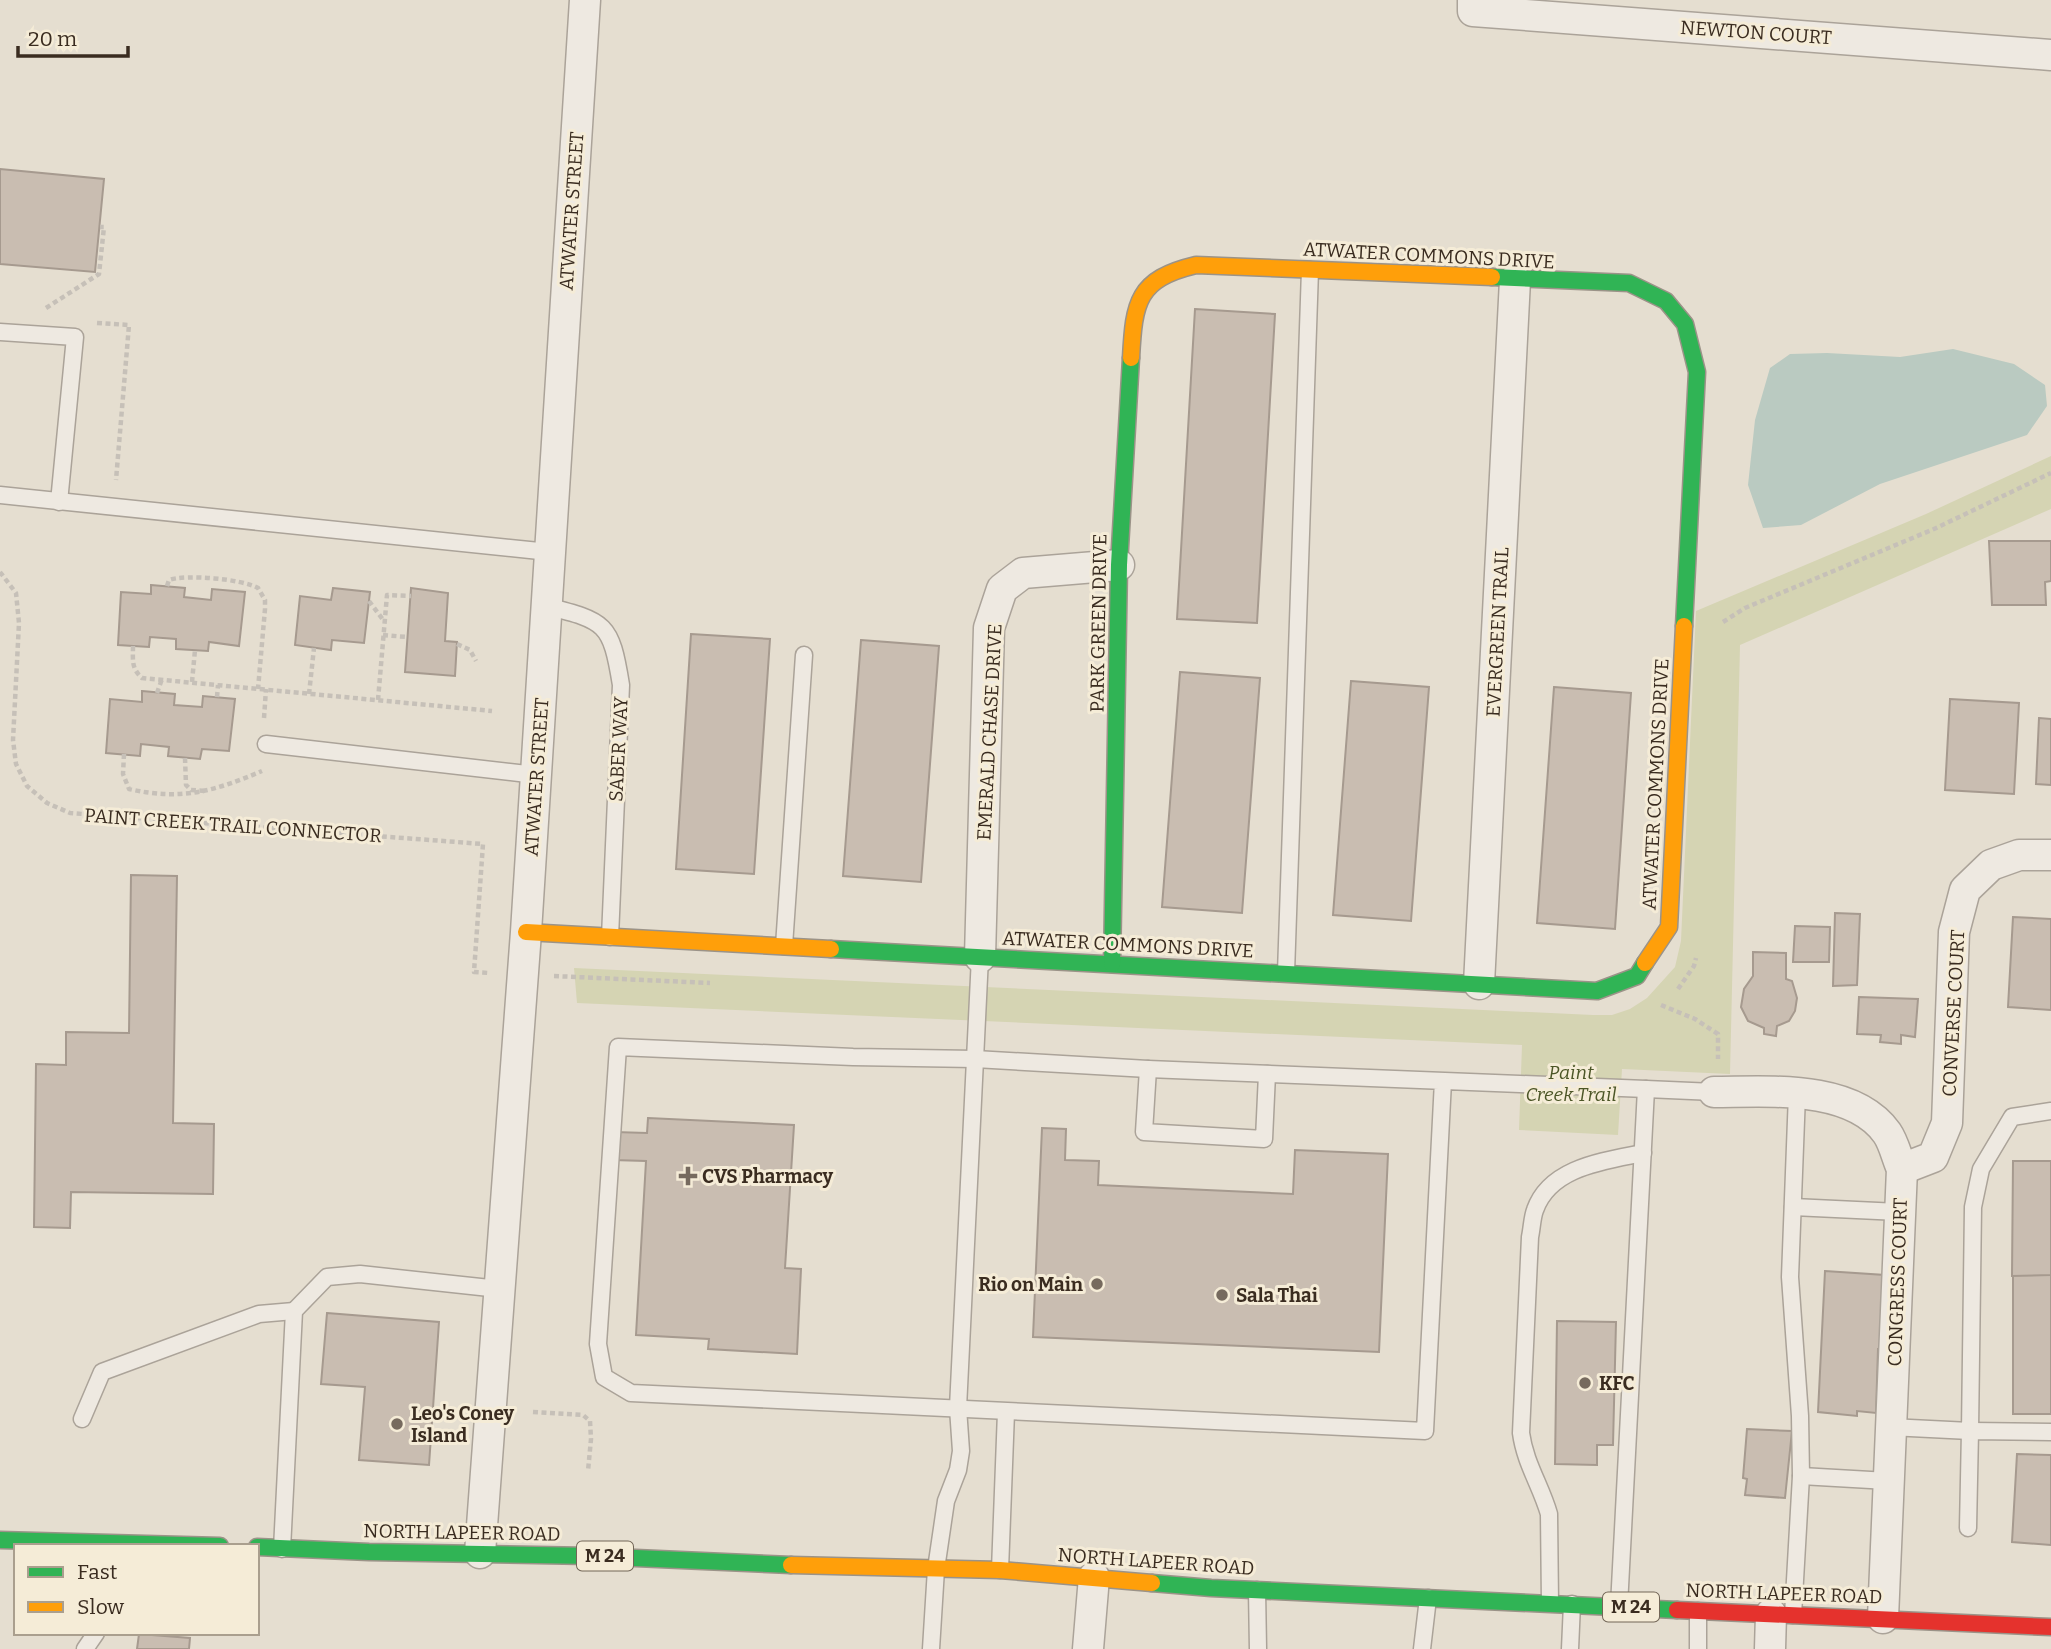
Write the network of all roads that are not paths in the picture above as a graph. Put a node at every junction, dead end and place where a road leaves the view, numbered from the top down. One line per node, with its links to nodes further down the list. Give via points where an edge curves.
1 (585, 0): 10 (street, ATWATER STREET)
2 (1473, 0): 3 (street, NEWTON COURT, via 1472,11)
3 (2051, 55)
4 (1310, 270): 5 (street, ATWATER COMMONS DRIVE); 6 (street, ATWATER COMMONS DRIVE, via 1196,265 1170,271); 22 (lane)
5 (1515, 280): 23 (street, EVERGREEN TRAIL); 23 (street, ATWATER COMMONS DRIVE, via 1629,284 1666,301 1685,324 1697,372 1669,927 1637,976 1597,991)
6 (1147, 286): 11 (street, PARK GREEN DRIVE, via 1133,322)
7 (0, 332): 9 (lane, via 75,337)
8 (0, 495): 9 (lane)
9 (59, 502): 10 (lane)
10 (549, 552): 12 (street, ATWATER STREET)
11 (1119, 565): 20 (street, EMERALD CHASE DRIVE, via 1023,573 1002,589 989,628); 21 (street, PARK GREEN DRIVE)
12 (546, 606): 15 (street, ATWATER STREET); 18 (lane, SABER WAY, via 586,616 606,629 616,654 621,685)
13 (804, 655): 19 (lane)
14 (266, 744): 15 (lane)
15 (536, 775): 17 (street, ATWATER STREET)
16 (2051, 855): 33 (street, CONVERSE COURT, via 2018,855 1991,865 1965,890 1954,932 1947,1123 1933,1157)
17 (526, 932): 18 (street, ATWATER COMMONS DRIVE); 36 (street, ATWATER STREET)
18 (610, 937): 19 (street, ATWATER COMMONS DRIVE)
19 (784, 946): 20 (street, ATWATER COMMONS DRIVE)
20 (980, 957): 21 (street, ATWATER COMMONS DRIVE); 24 (lane)
21 (1112, 964): 22 (street, ATWATER COMMONS DRIVE)
22 (1286, 973): 23 (street, ATWATER COMMONS DRIVE)
23 (1479, 984)
24 (975, 1059): 25 (lane); 38 (lane); 38 (lane, via 618,1047 598,1344 604,1377 631,1393)
25 (1148, 1069): 26 (lane); 26 (lane, via 1144,1132 1264,1139)
26 (1267, 1074): 27 (lane)
27 (1443, 1081): 28 (lane); 39 (lane, via 1424,1431)
28 (1646, 1089): 29 (lane); 32 (lane)
29 (1716, 1092): 30 (street, CONGRESS COURT)
30 (1797, 1094): 33 (street, CONGRESS COURT, via 1822,1096 1862,1111 1887,1134); 34 (lane)
31 (2051, 1111): 42 (lane, via 2012,1116 1981,1169 1973,1207)
32 (1643, 1153): 57 (lane, via 1565,1175 1546,1192 1535,1212 1521,1433 1527,1463 1549,1514); 59 (lane)
33 (1902, 1168): 35 (street, CONGRESS COURT)
34 (1793, 1207): 35 (lane); 44 (lane, via 1790,1277)
35 (1899, 1212): 41 (street, CONGRESS COURT)
36 (499, 1290): 37 (lane, via 360,1274 327,1277); 51 (street, ATWATER STREET)
37 (294, 1311): 40 (lane, via 259,1314 102,1373); 50 (lane)
38 (958, 1408): 39 (lane); 52 (lane, via 961,1451 946,1501)
39 (1006, 1412): 53 (lane)
40 (82, 1419)
41 (1890, 1427): 42 (lane); 45 (street, CONGRESS COURT)
42 (1970, 1432): 43 (lane); 46 (lane)
43 (2051, 1432)
44 (1801, 1476): 45 (lane); 61 (lane)
45 (1888, 1481): 62 (street, CONGRESS COURT)
46 (1968, 1528)
47 (0, 1540): 48 (street)
48 (111, 1544)
49 (259, 1548): 50 (street, NORTH LAPEER ROAD / M 24)
50 (282, 1549): 51 (street, NORTH LAPEER ROAD / M 24)
51 (480, 1553): 52 (street, NORTH LAPEER ROAD / M 24)
52 (936, 1569): 53 (street, NORTH LAPEER ROAD / M 24); 64 (lane)
53 (1000, 1570): 54 (street, NORTH LAPEER ROAD / M 24)
54 (1094, 1577): 55 (street, NORTH LAPEER ROAD / M 24); 65 (street)
55 (1257, 1590): 56 (street, NORTH LAPEER ROAD / M 24); 66 (lane)
56 (1428, 1598): 57 (street, NORTH LAPEER ROAD / M 24); 67 (lane)
57 (1550, 1603): 58 (street, NORTH LAPEER ROAD / M 24)
58 (1572, 1604): 59 (street, NORTH LAPEER ROAD / M 24); 68 (lane)
59 (1619, 1606): 60 (street, NORTH LAPEER ROAD / M 24)
60 (1698, 1611): 61 (street, NORTH LAPEER ROAD / M 24); 69 (lane)
61 (1782, 1614): 62 (street, NORTH LAPEER ROAD / M 24); 70 (street)
62 (1882, 1618): 63 (street, NORTH LAPEER ROAD / M 24, via 2025,1631)
63 (2051, 1627)
64 (931, 1649)
65 (1088, 1649)
66 (1258, 1649)
67 (1422, 1649)
68 (1570, 1649)
69 (1698, 1649)
70 (1770, 1649)

